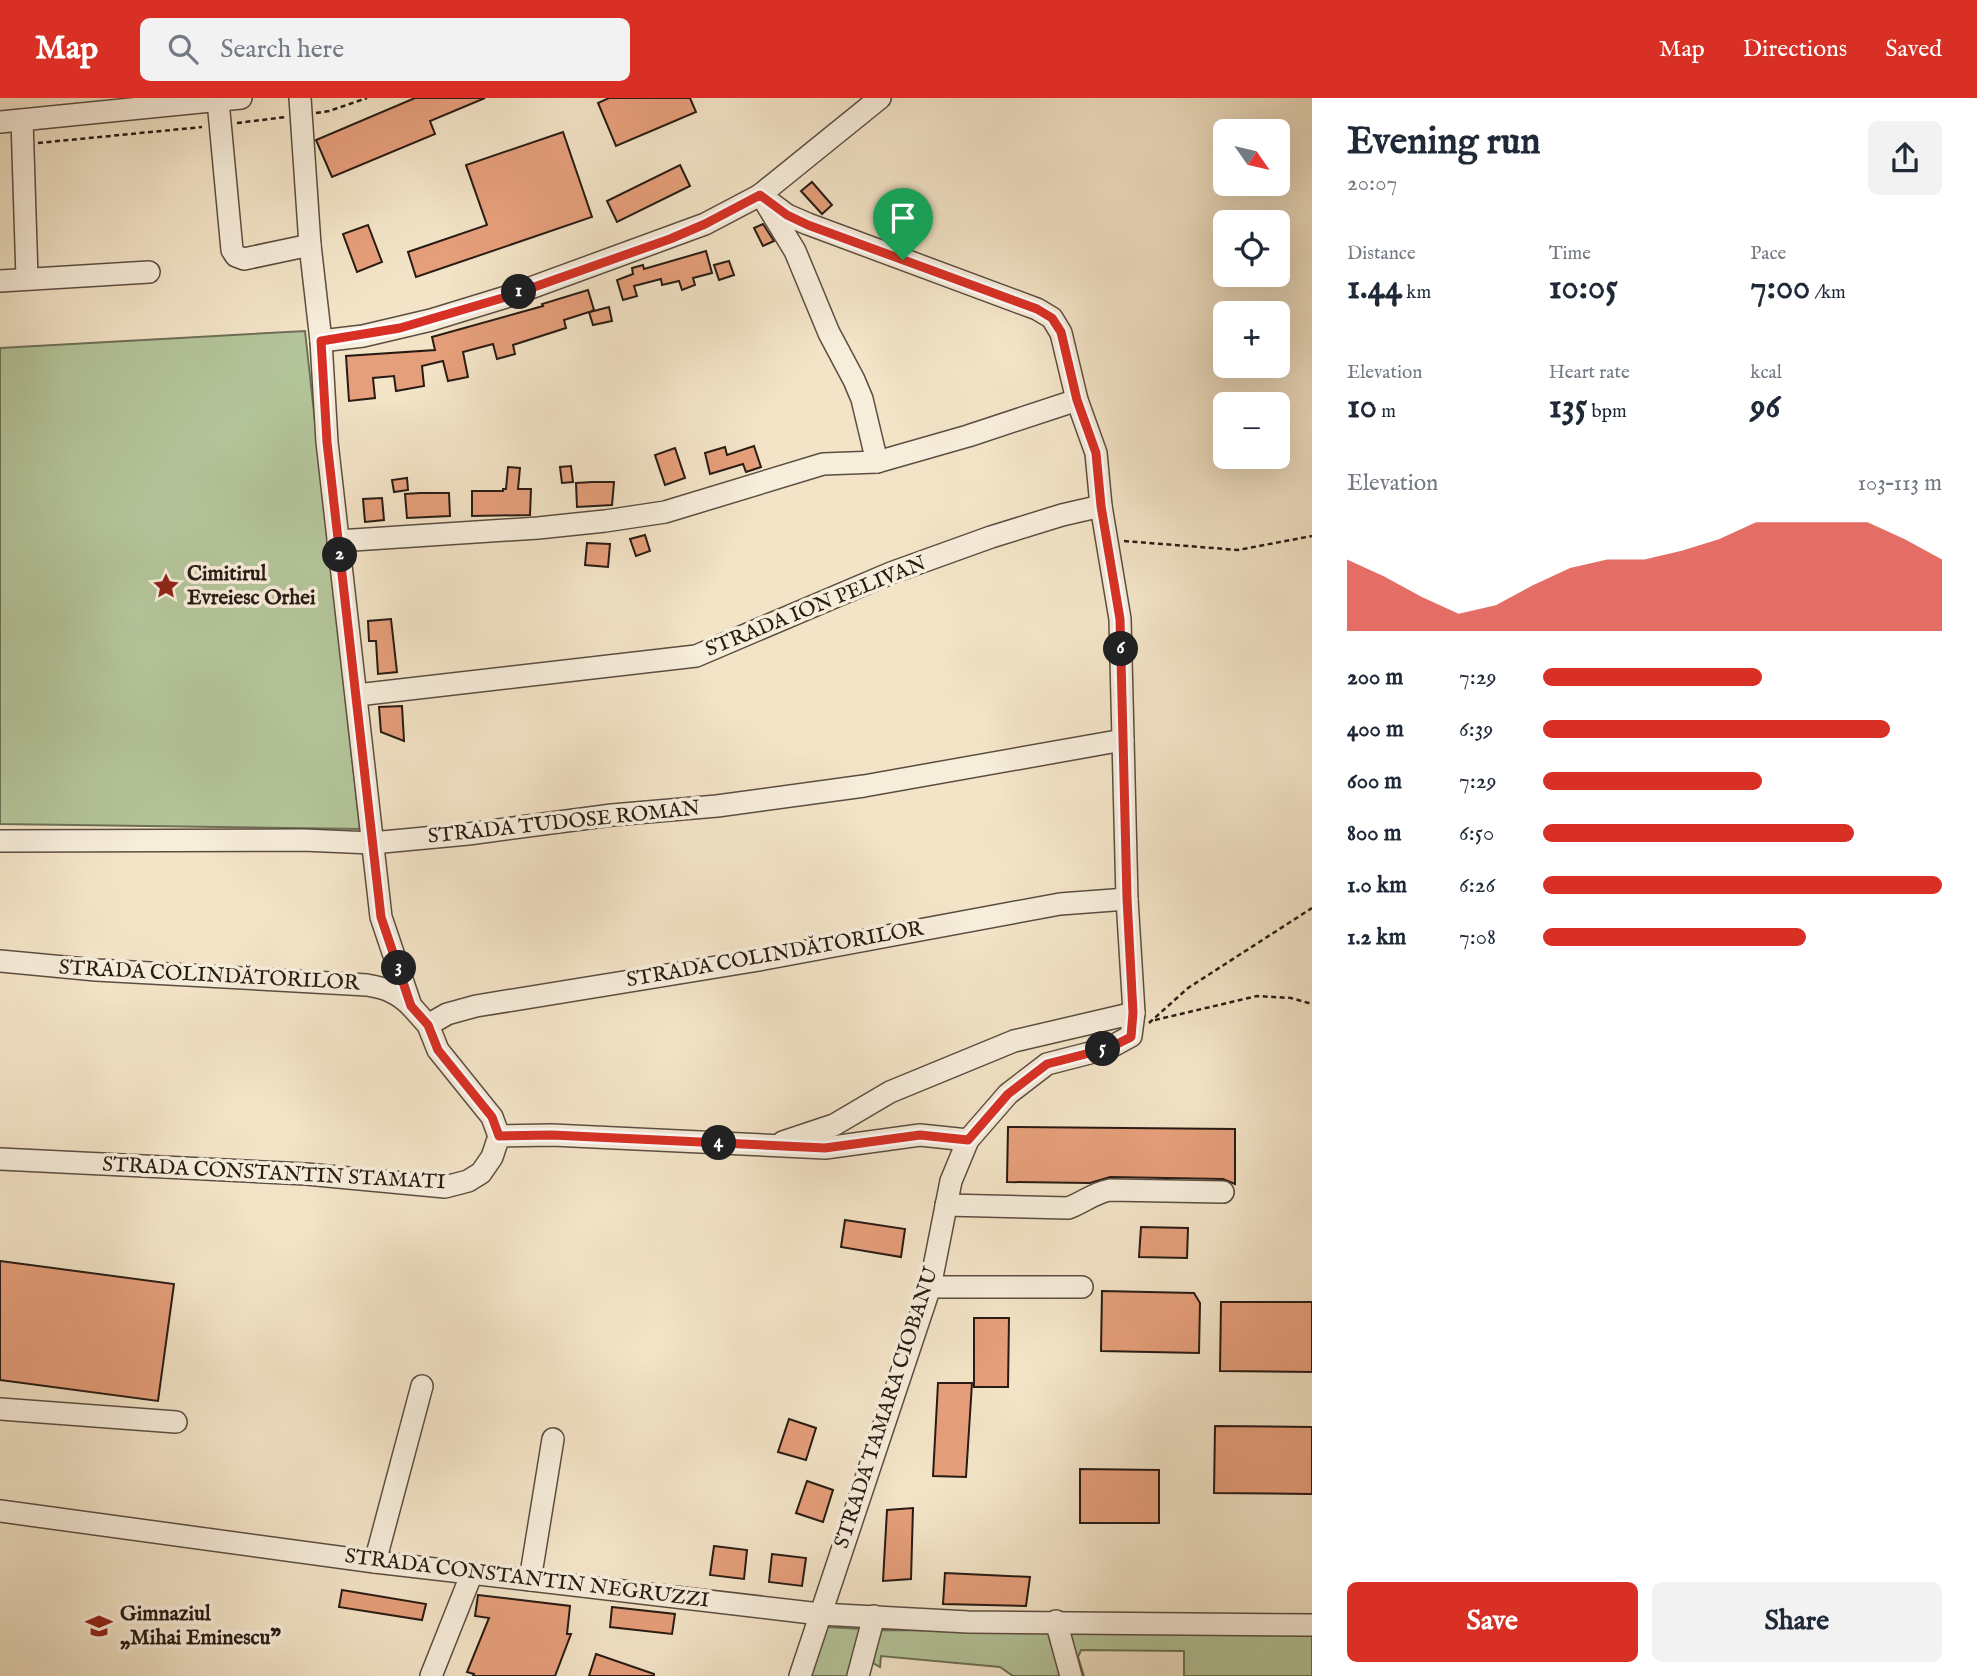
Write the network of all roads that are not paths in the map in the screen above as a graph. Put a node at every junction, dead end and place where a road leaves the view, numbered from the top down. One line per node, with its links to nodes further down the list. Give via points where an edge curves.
1 (240, 98): 3 (street)
2 (880, 98): 7 (street)
3 (218, 101): 5 (street); 8 (street, via 236,256 256,258)
4 (301, 106): 8 (street)
5 (22, 120): 6 (street); 10 (street)
6 (0, 122)
7 (760, 195): 12 (street, via 670,239 506,297 400,328); 13 (street, via 808,225 1052,318 1064,342); 14 (street, via 795,251 862,400)
8 (310, 245): 12 (street)
9 (149, 272): 10 (street)
10 (27, 278): 11 (street)
11 (0, 281)
12 (321, 341): 16 (street)
13 (1077, 400): 14 (street); 15 (street, via 1096,453)
14 (877, 462): 16 (street, via 823,464 665,512 538,528)
15 (1101, 506): 17 (street, STRADA ION PELIVAN, via 1003,533 891,573 696,656); 18 (street, via 1120,619)
16 (338, 541): 17 (street)
17 (357, 695): 20 (street)
18 (1123, 740): 20 (street, STRADA TUDOSE ROMAN, via 864,786); 21 (street)
19 (0, 841): 20 (street, STRADA TUDOSE ROMAN)
20 (372, 843): 23 (street, via 381,917)
21 (1127, 898): 24 (street); 25 (street, STRADA COLINDĂTORILOR, via 1060,904 476,1006)
22 (0, 961): 23 (street, STRADA COLINDĂTORILOR, via 367,985 387,989)
23 (411, 1006): 25 (street)
24 (1143, 1017): 27 (street, STRADA TAMARA CIOBANU, via 1131,1037 1109,1048 1047,1064 1008,1094); 28 (street, via 1014,1041 890,1092 834,1125)
25 (428, 1025): 26 (street, via 438,1050 492,1117)
26 (499, 1136): 28 (street); 29 (street, STRADA CONSTANTIN STAMATI, via 481,1173 445,1187 306,1174)
27 (968, 1140): 28 (street, via 920,1135 825,1148); 31 (street, STRADA TAMARA CIOBANU)
28 (774, 1146)
29 (0, 1159)
30 (1223, 1192): 31 (street, via 1110,1190 1068,1208)
31 (946, 1205): 32 (street, STRADA TAMARA CIOBANU)
32 (930, 1287): 33 (street); 42 (street, STRADA TAMARA CIOBANU)
33 (1082, 1287)
34 (422, 1386): 39 (street)
35 (0, 1409): 36 (street)
36 (176, 1422)
37 (553, 1439): 41 (street)
38 (0, 1511): 39 (street, STRADA CONSTANTIN NEGRUZZI)
39 (375, 1562): 40 (street, STRADA CONSTANTIN NEGRUZZI)
40 (472, 1573): 41 (street, STRADA CONSTANTIN NEGRUZZI); 46 (street)
41 (530, 1580): 42 (street, STRADA CONSTANTIN NEGRUZZI)
42 (820, 1614): 43 (street, STRADA CONSTANTIN NEGRUZZI); 47 (street, STRADA TAMARA CIOBANU)
43 (874, 1616): 44 (street, STRADA CONSTANTIN NEGRUZZI, via 968,1622); 48 (street)
44 (1056, 1620): 45 (street, STRADA CONSTANTIN NEGRUZZI); 49 (street)
45 (1312, 1625)
46 (431, 1676)
47 (800, 1676)
48 (858, 1676)
49 (1072, 1676)

